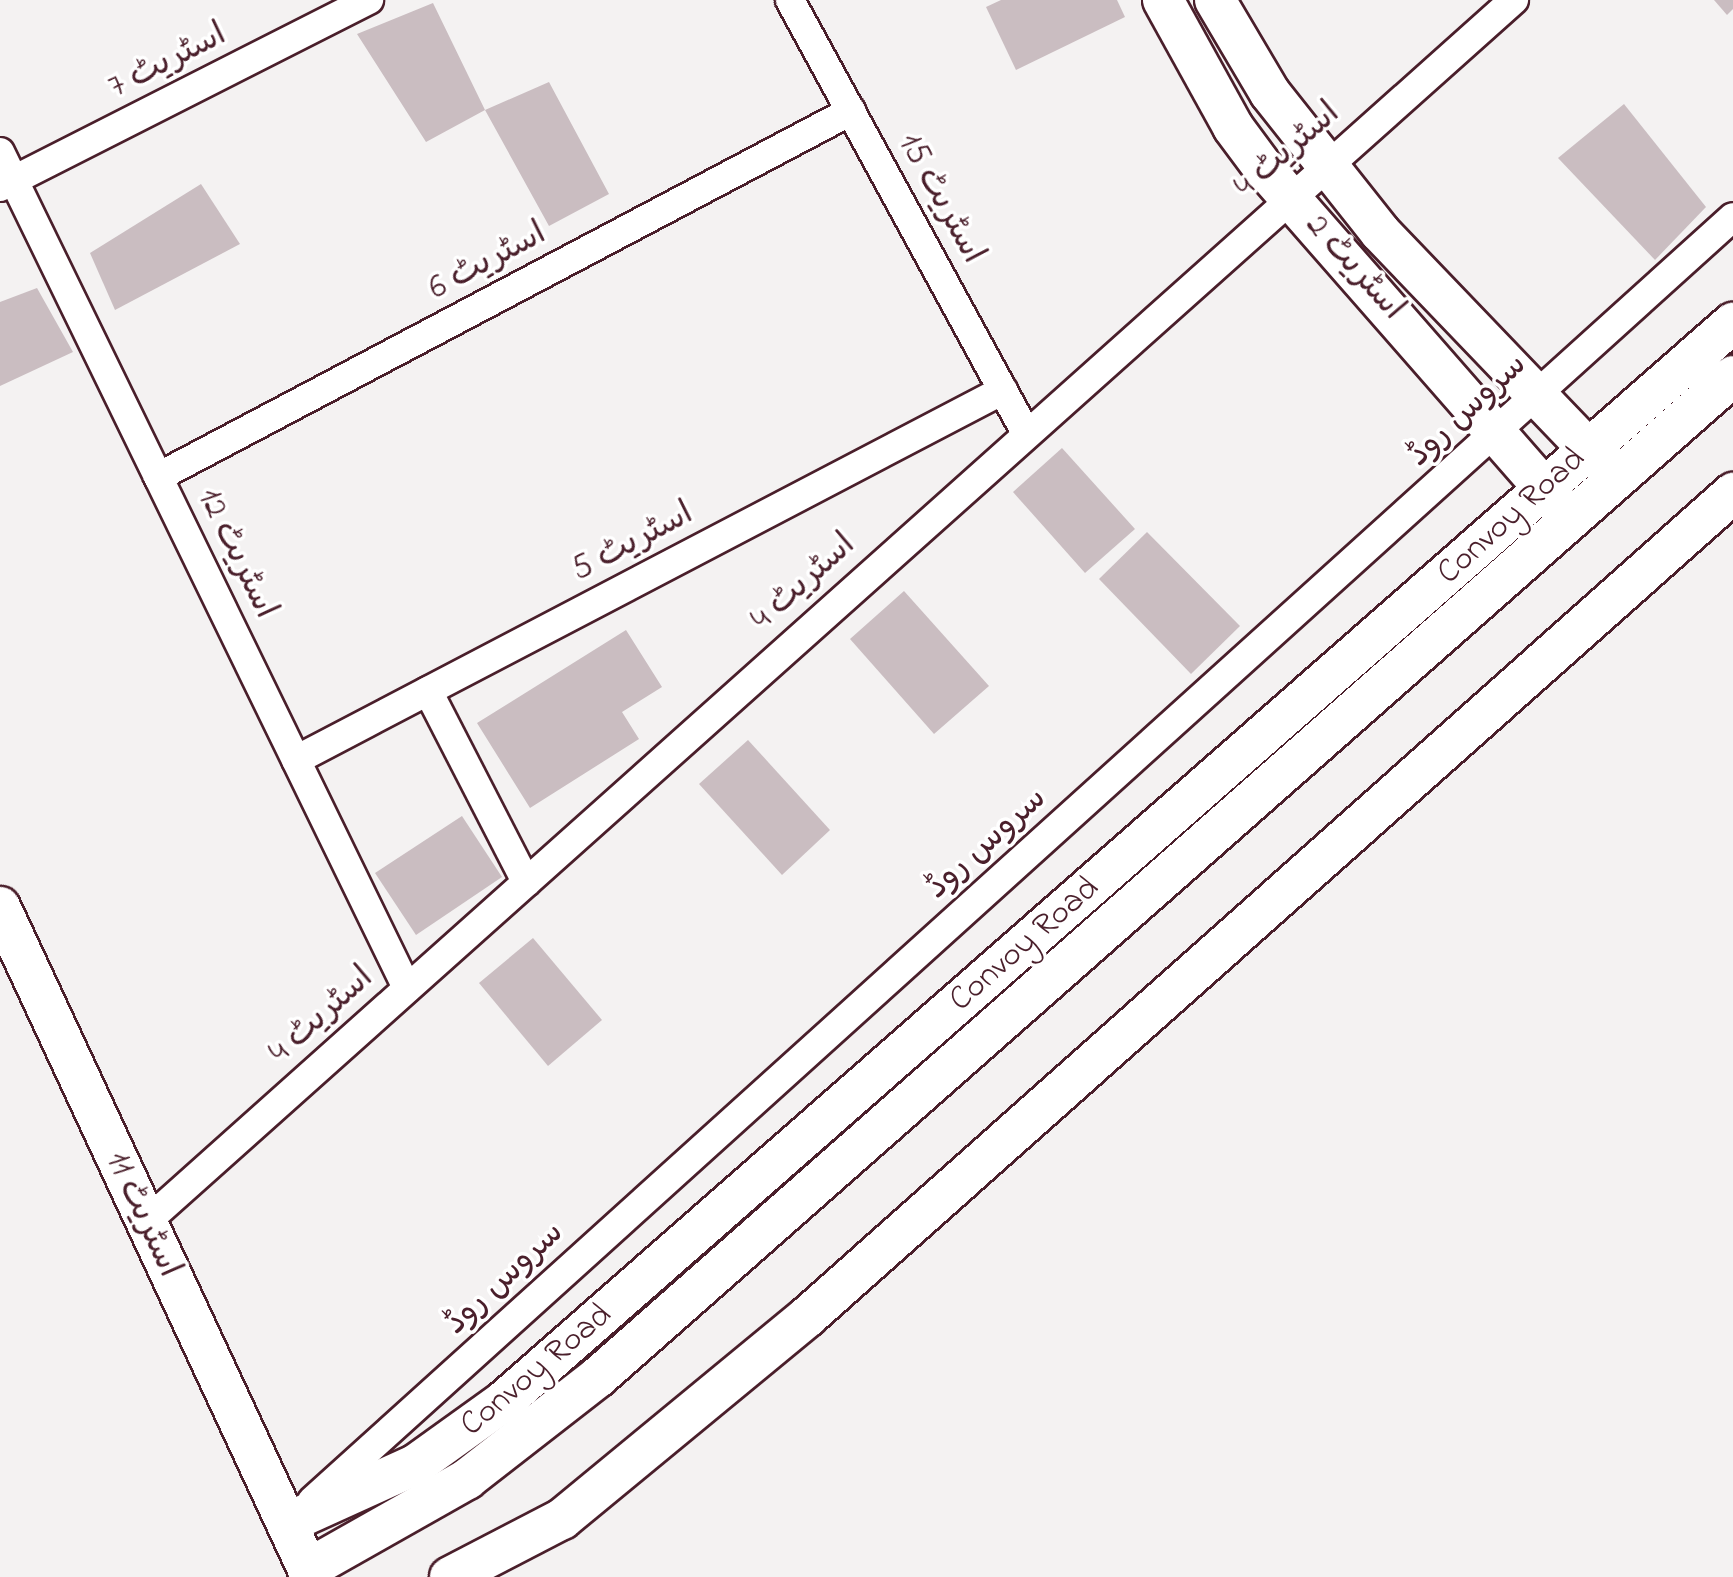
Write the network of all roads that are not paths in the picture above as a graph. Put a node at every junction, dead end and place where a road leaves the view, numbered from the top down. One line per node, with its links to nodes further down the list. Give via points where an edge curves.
1 (369, 0): 9 (street, اسٹریٹ 7)
2 (790, 0): 6 (street, اسٹریٹ 15)
3 (1163, 0): 10 (street, اسٹریٹ 2, via 1233,127)
4 (1215, 0): 8 (street, اسٹریٹ 2, via 1270,93)
5 (1514, 0): 8 (street, اسٹریٹ 4)
6 (851, 111): 14 (street, اسٹریٹ 15); 19 (street, اسٹریٹ 6)
7 (0, 152): 9 (street, اسٹریٹ 12)
8 (1326, 166): 10 (street, اسٹریٹ 4); 15 (street, اسٹریٹ 2)
9 (7, 184): 19 (street, اسٹریٹ 12)
10 (1290, 196): 16 (street, اسٹریٹ 4); 17 (street, اسٹریٹ 2)
11 (1733, 217): 15 (street, سروس روڈ)
12 (1733, 323): 18 (street, Convoy Road)
13 (1733, 376): 20 (street, Convoy Road)
14 (1003, 390): 16 (street, اسٹریٹ 15); 24 (street, اسٹریٹ 5)
15 (1534, 398): 17 (street, سروس روڈ); 18 (street, اسٹریٹ 2)
16 (1026, 433): 26 (street, اسٹریٹ 4)
17 (1498, 435): 21 (street, اسٹریٹ 2); 30 (street, سروس روڈ)
18 (1588, 449): 20 (street, اسٹریٹ 2); 21 (street, Convoy Road)
19 (158, 477): 25 (street, اسٹریٹ 12)
20 (1615, 477): 23 (street, Convoy Road)
21 (1544, 490): 23 (street, اسٹریٹ 2); 30 (street, Convoy Road, via 504,1401 415,1465)
22 (1733, 493): 32 (street, via 807,1317 562,1519)
23 (1571, 519): 31 (street, Convoy Road, via 585,1388 467,1479)
24 (428, 691): 25 (street, اسٹریٹ 5); 26 (street)
25 (296, 760): 28 (street, اسٹریٹ 12)
26 (526, 882): 28 (street, اسٹریٹ 4)
27 (0, 907): 29 (street, اسٹریٹ 11)
28 (407, 988): 29 (street, اسٹریٹ 4)
29 (145, 1223): 30 (street, اسٹریٹ 11)
30 (287, 1523): 31 (street, اسٹریٹ 11)
31 (308, 1569)
32 (450, 1577)

